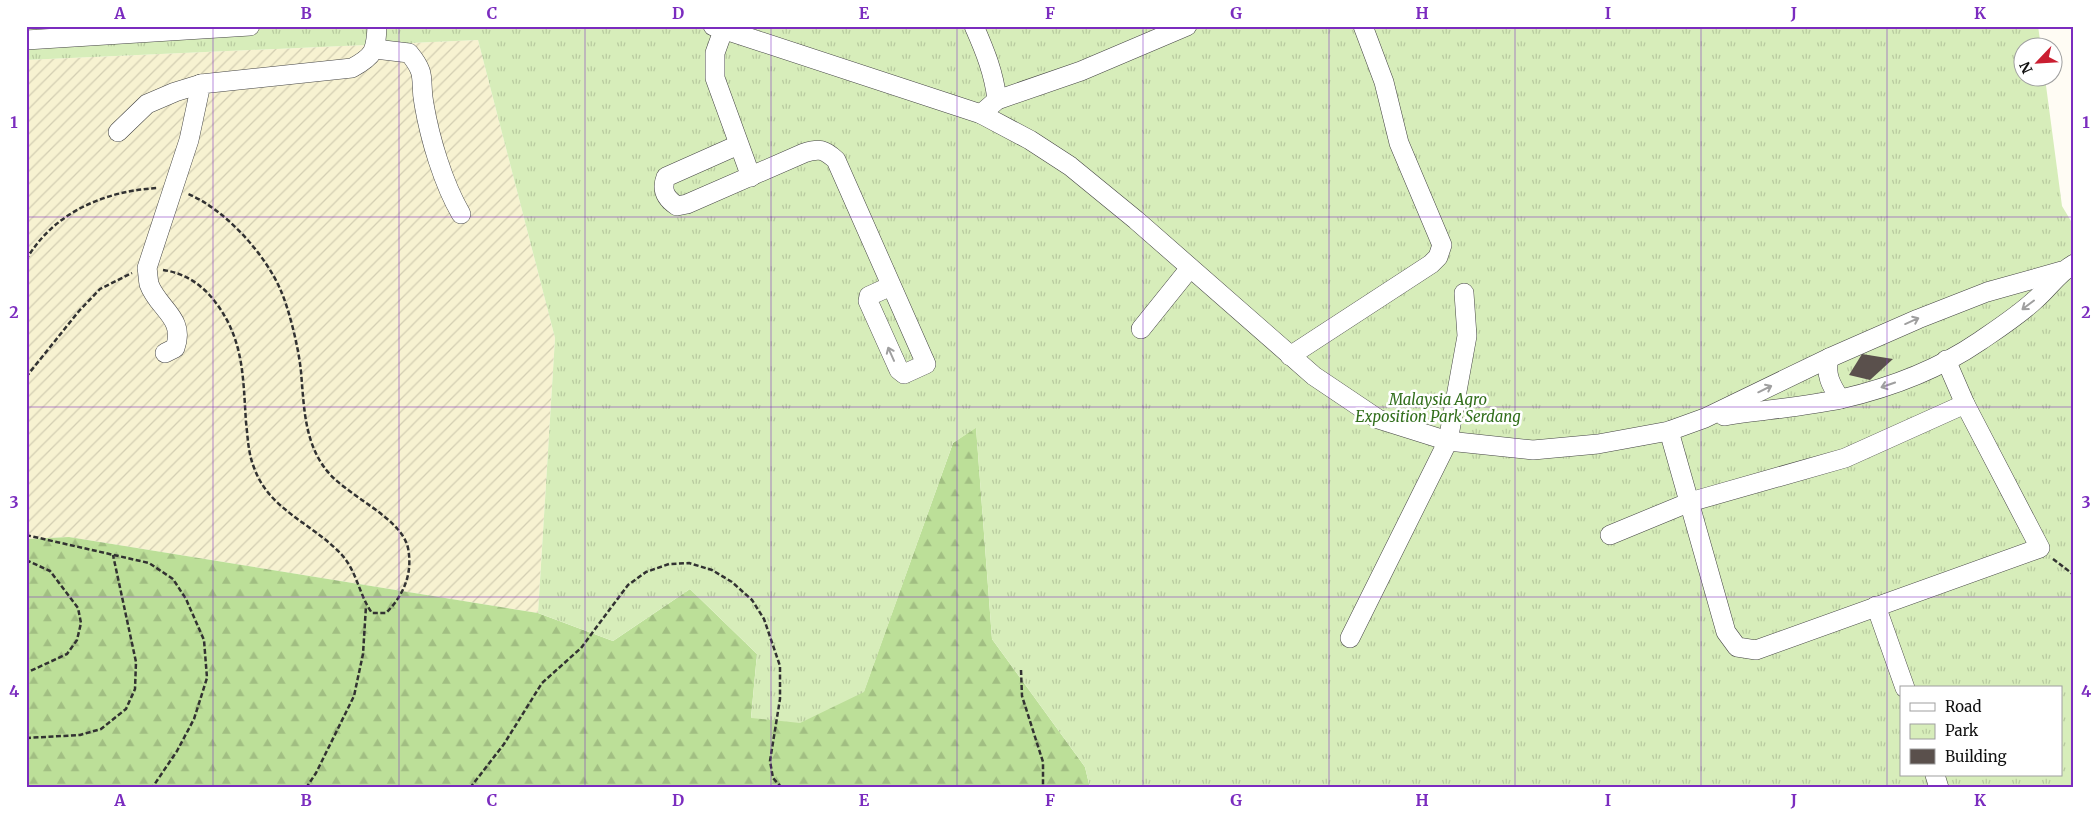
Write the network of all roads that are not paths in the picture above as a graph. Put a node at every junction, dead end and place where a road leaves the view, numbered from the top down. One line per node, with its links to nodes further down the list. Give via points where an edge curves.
1 (250, 26): 7 (street)
2 (377, 26): 8 (street)
3 (974, 26): 10 (street, via 987,55)
4 (1187, 26): 10 (street, via 1081,71)
5 (1363, 26): 22 (street, via 1384,82 1400,143 1442,245 1438,257 1431,264)
6 (718, 27): 11 (street); 13 (street, via 715,78)
7 (26, 40)
8 (375, 49): 9 (street, via 367,60 352,68); 15 (street, via 409,53 418,64 436,153 448,192)
9 (201, 84): 12 (street, via 147,104); 21 (street, via 189,140 147,268 149,284 177,325 175,348)
10 (997, 100): 11 (street)
11 (981, 114): 17 (street, via 1070,166)
12 (118, 132)
13 (738, 145): 14 (street); 14 (street, via 666,176 664,194 677,206 687,204)
14 (751, 176): 18 (street, via 814,150 826,151 836,160)
15 (461, 214)
16 (2068, 267): 23 (street, one-way to 16, via 1960,301); 24 (street, one-way to 24, via 2035,300 1978,342)
17 (1190, 268): 20 (street); 22 (street)
18 (891, 286): 18 (street, one-way to 18, via 926,364 901,373 868,301 869,296)
19 (1464, 293): 29 (street, via 1467,336)
20 (1141, 329)
21 (165, 353)
22 (1290, 356): 29 (street, via 1378,419)
23 (1829, 358): 25 (street, via 1829,380); 27 (street, one-way to 23)
24 (1946, 360): 25 (street, one-way to 25, via 1902,380); 26 (street)
25 (1840, 399): 27 (street)
26 (1965, 404): 30 (street, via 1845,458); 32 (street, via 2040,548)
27 (1705, 418): 28 (street)
28 (1669, 432): 29 (street, via 1598,444 1533,450); 30 (street)
29 (1448, 441): 33 (street)
30 (1690, 502): 31 (street); 32 (street, via 1726,632 1737,646 1756,650)
31 (1610, 535)
32 (1876, 606): 34 (street)
33 (1350, 638)
34 (1903, 686)
35 (1935, 776): 36 (street)
36 (1939, 788)

